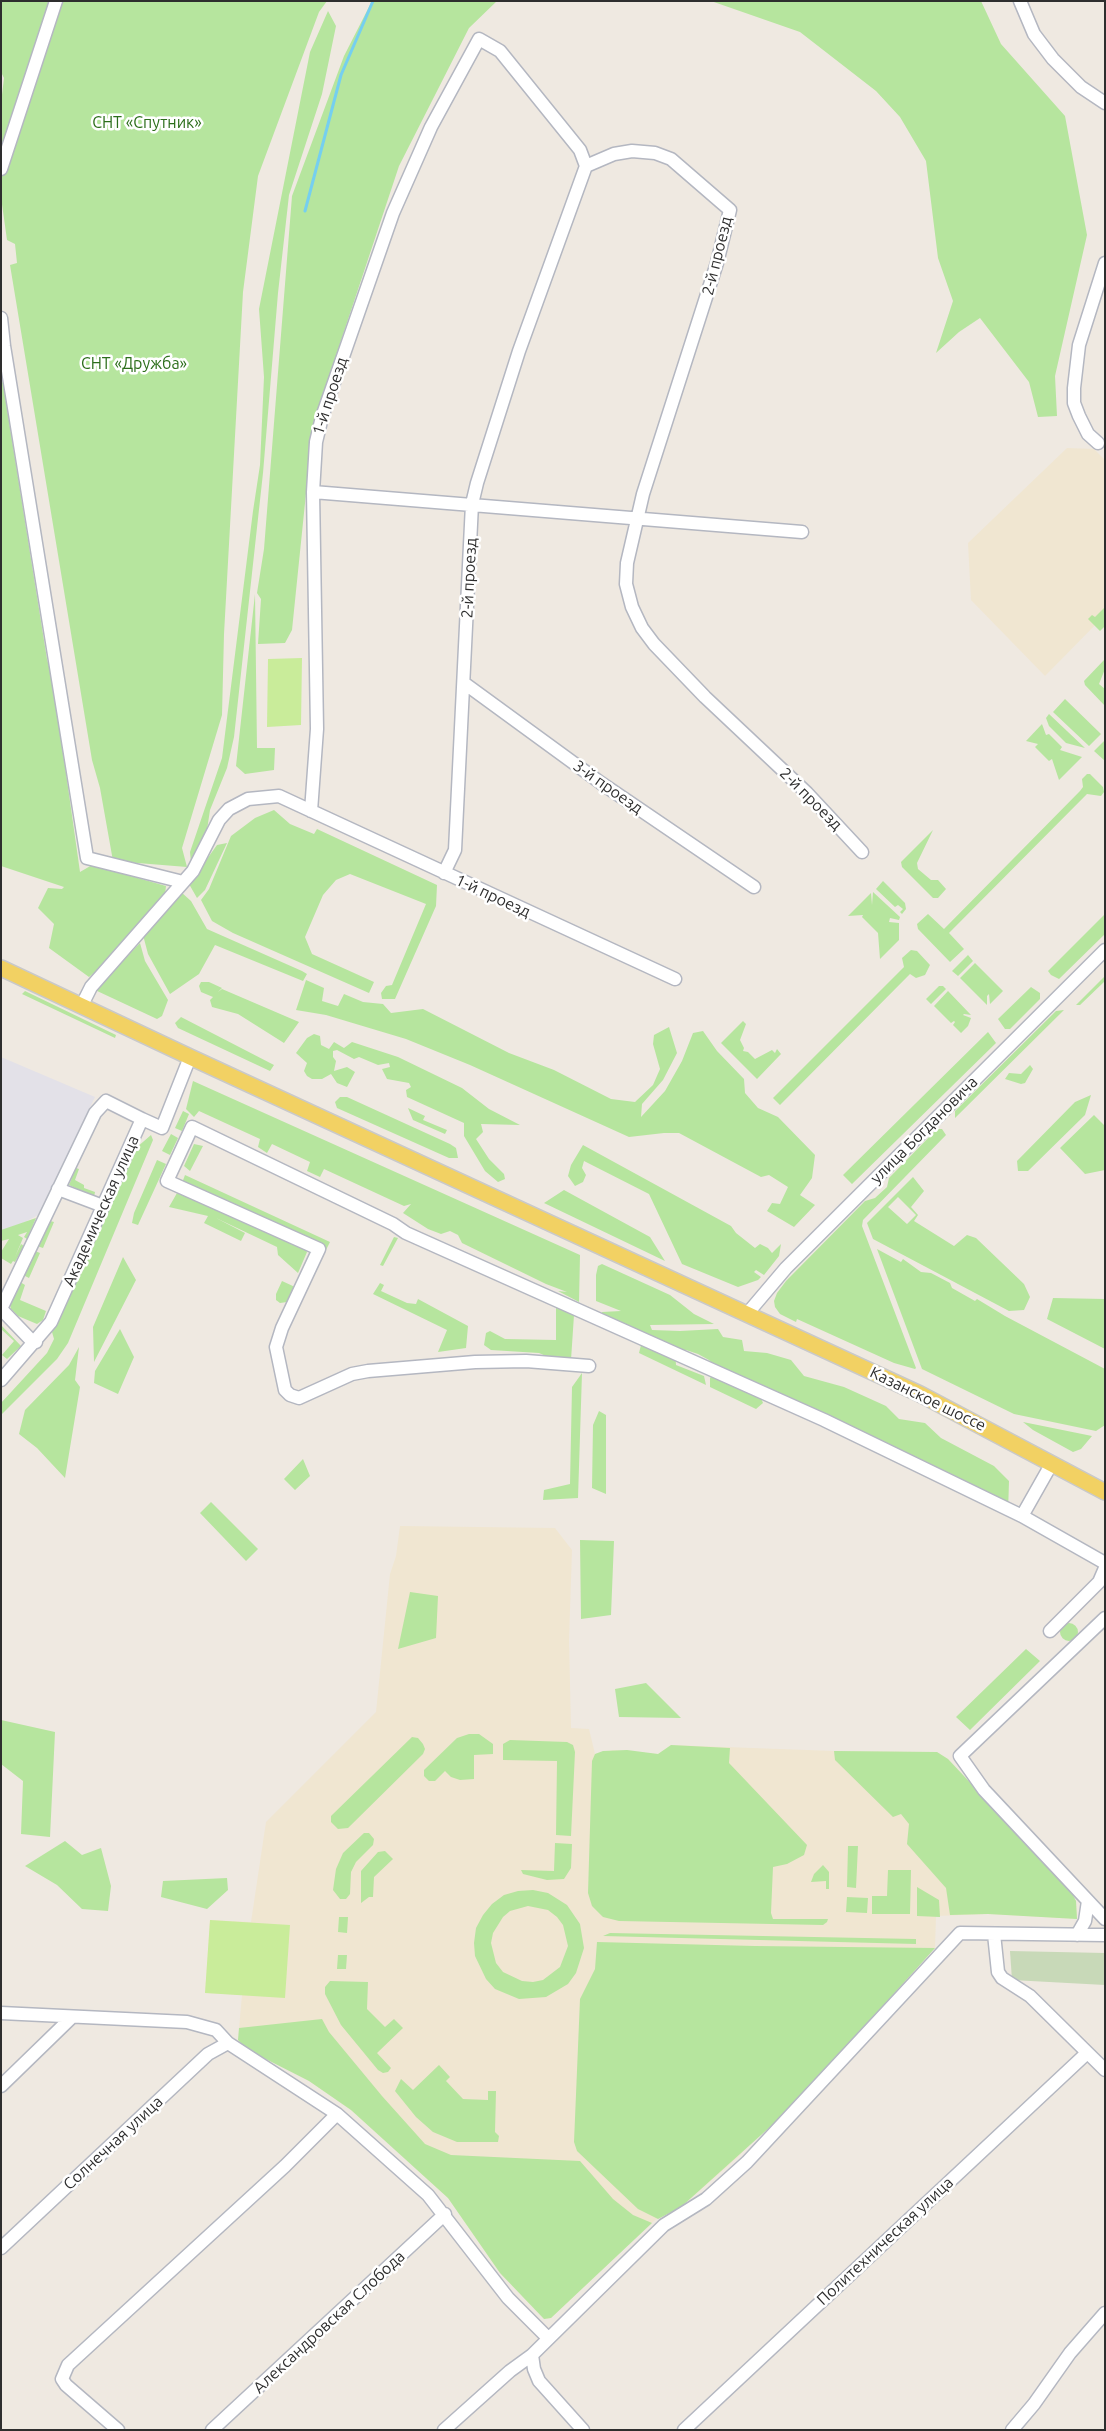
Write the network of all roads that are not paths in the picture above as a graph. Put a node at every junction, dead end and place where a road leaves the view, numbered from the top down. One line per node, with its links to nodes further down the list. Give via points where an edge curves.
1 (56, 1): 5 (street)
2 (1020, 1): 3 (street, via 1034,34 1053,59 1082,87)
3 (1105, 103)
4 (586, 166): 9 (street, 1-й проезд, via 580,150 500,51 479,40 431,128 393,213 322,417 316,442); 10 (street, 2-й проезд, via 518,351); 11 (street, 2-й проезд, via 614,154 632,151 655,154 671,159 730,210 718,263)
5 (1, 169)
6 (1105, 263): 8 (street, via 1079,345 1074,388 1074,403 1079,416 1088,434)
7 (1, 318): 17 (street, via 88,858)
8 (1098, 443)
9 (313, 492): 10 (street); 14 (street, 1-й проезд, via 317,729)
10 (472, 504): 11 (street); 13 (street, 2-й проезд)
11 (637, 517): 12 (street); 15 (street, 2-й проезд, via 626,584 642,628 705,697 807,793)
12 (802, 532)
13 (464, 683): 16 (street, 2-й проезд, via 455,850); 18 (street, 3-й проезд, via 601,783)
14 (311, 811): 16 (street, 1-й проезд); 17 (street, 1-й проезд, via 279,796 248,799 219,820 193,871)
15 (862, 852)
16 (444, 873): 21 (street, 1-й проезд)
17 (183, 882): 22 (street, via 91,987)
18 (754, 887)
19 (1105, 950): 28 (street, улица Богдановича, via 786,1268)
20 (1, 968): 22 (main road, Казанское шоссе)
21 (676, 979)
22 (82, 1005): 23 (main road, Казанское шоссе)
23 (190, 1057): 24 (street, Академическая улица, via 162,1128); 28 (main road, Казанское шоссе)
24 (142, 1119): 25 (street, via 106,1101 94,1113); 26 (street, Академическая улица)
25 (58, 1189): 26 (street); 27 (street)
26 (103, 1206): 29 (street, Академическая улица, via 51,1322)
27 (1, 1309): 29 (street)
28 (747, 1314): 32 (main road, Казанское шоссе, via 920,1394)
29 (36, 1342): 31 (street, Академическая улица)
30 (589, 1366): 34 (street, via 526,1361 475,1362 368,1372 352,1374 299,1398 290,1395 285,1390 276,1347 319,1249 167,1181 192,1127 384,1219 406,1233 824,1420)
31 (1, 1380)
32 (1052, 1463): 33 (main road, Казанское шоссе); 34 (street)
33 (1105, 1492)
34 (1022, 1516): 35 (street)
35 (1105, 1563)
36 (1105, 1568): 38 (street, via 1098,1582)
37 (1105, 1618): 39 (street, via 960,1756 984,1790)
38 (1050, 1632)
39 (1088, 1901): 40 (street); 42 (street, via 1085,1921)
40 (1105, 1919)
41 (994, 1934): 42 (street); 47 (street, via 998,1972 1002,1978 1030,1996); 54 (street, via 960,1933 752,2157 706,2198 664,2225)
42 (1077, 1935): 43 (street)
43 (1105, 1935)
44 (1, 2013): 45 (street)
45 (71, 2018): 46 (street, via 187,2022 216,2030); 49 (street)
46 (228, 2043): 50 (street); 52 (street, Солнечная улица, via 208,2054)
47 (1087, 2053): 48 (street); 60 (street, Политехническая улица)
48 (1105, 2070)
49 (1, 2086)
50 (337, 2114): 51 (street); 56 (street, via 285,2166 68,2365 62,2379 66,2385)
51 (445, 2214): 54 (street, via 508,2298); 57 (street, Александровская Слобода)
52 (1, 2248)
53 (1105, 2313): 61 (street, via 1070,2353)
54 (548, 2338): 55 (street)
55 (532, 2355): 58 (street); 59 (street, via 539,2381)
56 (118, 2430)
57 (212, 2430)
58 (444, 2430)
59 (583, 2430)
60 (684, 2430)
61 (1012, 2430)

